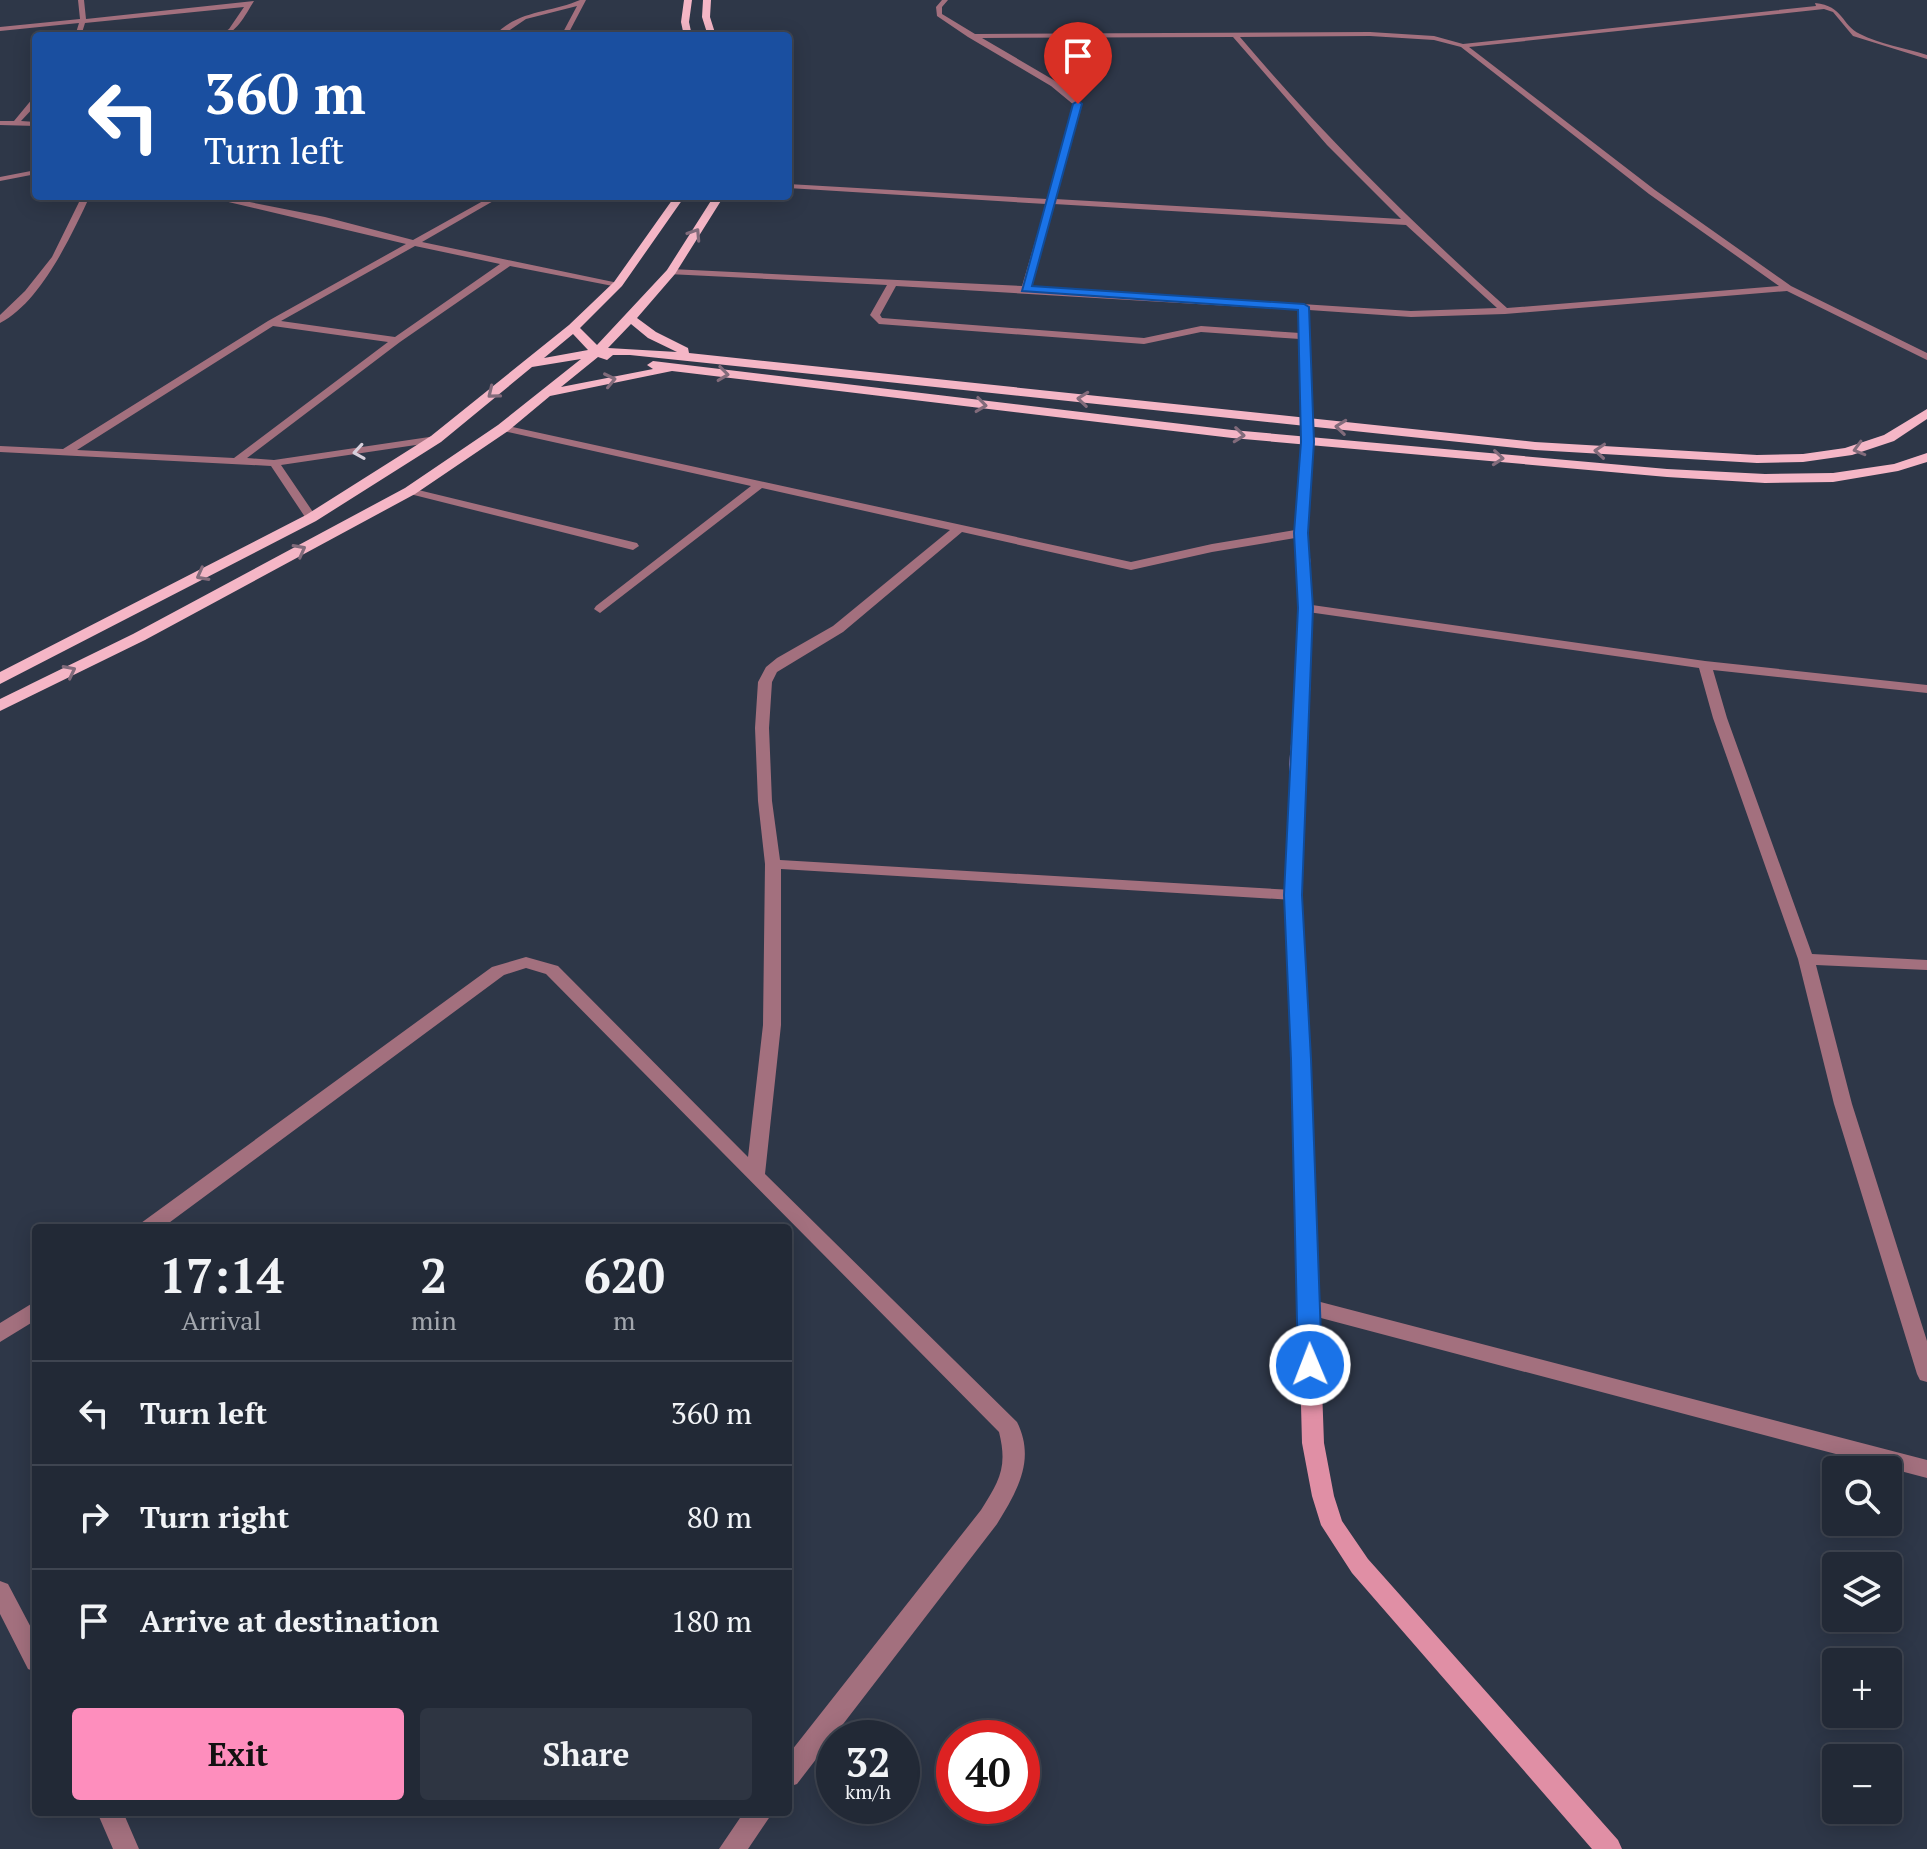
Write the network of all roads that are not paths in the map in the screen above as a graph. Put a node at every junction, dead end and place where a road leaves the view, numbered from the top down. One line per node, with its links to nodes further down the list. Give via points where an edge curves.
1 (81, 0): 9 (street)
2 (688, 0): 15 (main road)
3 (707, 0): 16 (main road)
4 (945, 0): 18 (street, via 939,15)
5 (1808, 0): 8 (street)
6 (582, 1): 13 (street); 14 (street)
7 (249, 3): 9 (street); 12 (street)
8 (1824, 7): 19 (street); 20 (street, via 1844,19 1855,35)
9 (83, 20): 10 (street); 11 (street)
10 (0, 29)
11 (79, 32)
12 (228, 32)
13 (500, 32)
14 (566, 32)
15 (687, 32)
16 (711, 32)
17 (1234, 34): 18 (street); 19 (street, via 1412,35); 36 (street)
18 (970, 36): 34 (street, via 1054,84 1078,104)
19 (1463, 46): 42 (street, via 1652,192)
20 (1927, 57)
21 (32, 105): 23 (street)
22 (0, 123): 23 (street)
23 (16, 123): 24 (street)
24 (32, 124)
25 (32, 173): 26 (street)
26 (0, 179)
27 (792, 186): 34 (street)
28 (84, 200): 47 (street, via 56,258)
29 (228, 200): 35 (street)
30 (243, 200): 35 (street)
31 (491, 200): 37 (street)
32 (677, 200): 41 (main road)
33 (716, 200): 39 (main road, one-way to 33)
34 (1053, 200): 36 (street); 43 (street)
35 (239, 202): 37 (street)
36 (1407, 222): 45 (street)
37 (414, 244): 38 (street); 48 (street)
38 (508, 263): 41 (street); 52 (street)
39 (671, 272): 40 (street); 46 (main road)
40 (893, 283): 43 (street); 51 (street, via 875,315 879,321 1144,341 1201,329)
41 (618, 284): 49 (main road)
42 (1788, 288): 45 (street); 50 (street)
43 (1026, 289): 44 (street)
44 (1304, 307): 45 (street, via 1411,314); 51 (street)
45 (1505, 311)
46 (630, 318): 54 (main road); 55 (main road)
47 (0, 320)
48 (271, 323): 52 (street); 65 (street)
49 (573, 328): 54 (main road); 57 (main road)
50 (1878, 335): 53 (street); 56 (street)
51 (1304, 336): 62 (street)
52 (397, 340): 67 (street)
53 (1927, 345)
54 (597, 352): 55 (main road); 57 (main road); 58 (main road); 59 (main road)
55 (695, 356): 62 (main road, one-way to 55)
56 (1927, 357)
57 (530, 364): 63 (main road, one-way to 63)
58 (676, 369): 59 (main road, one-way to 58); 62 (main road, one-way to 62)
59 (544, 394): 61 (main road)
60 (1927, 413): 62 (main road, one-way to 62, via 1886,441 1791,459)
61 (503, 428): 69 (street); 70 (main road)
62 (1307, 433): 66 (main road, one-way to 66, via 1729,477 1880,471); 73 (street)
63 (436, 439): 68 (street, one-way to 68); 71 (main road)
64 (0, 449): 65 (street)
65 (66, 452): 67 (street)
66 (1927, 457)
67 (235, 462): 68 (street)
68 (274, 463): 71 (street)
69 (762, 483): 72 (street); 76 (street)
70 (410, 491): 74 (street); 80 (main road, one-way to 70)
71 (311, 518): 78 (main road, one-way to 78)
72 (961, 527): 73 (street, via 1131,566); 81 (street, via 838,629 771,670 765,682 762,728)
73 (1301, 533): 75 (street)
74 (633, 546)
75 (1305, 608): 77 (street); 82 (street)
76 (600, 609)
77 (1705, 665): 79 (street); 83 (street)
78 (0, 679)
79 (1927, 689)
80 (0, 706)
81 (773, 864): 82 (street); 85 (street, via 772,1025)
82 (1293, 895): 87 (street)
83 (1806, 959): 84 (street); 90 (street, via 1843,1104)
84 (1927, 965)
85 (756, 1173): 86 (street, via 552,970 526,962 498,971); 94 (street, via 1009,1428 1015,1451 1016,1470 989,1517)
86 (153, 1224)
87 (1309, 1307): 91 (street); 99 (street, via 1313,1443 1332,1525 1360,1566)
88 (32, 1312): 89 (street)
89 (0, 1334)
90 (1927, 1374)
91 (1927, 1469)
92 (0, 1591): 93 (street)
93 (32, 1653)
94 (792, 1770)
95 (112, 1816): 97 (street)
96 (757, 1816): 98 (street)
97 (126, 1849)
98 (732, 1849)
99 (1609, 1849)

